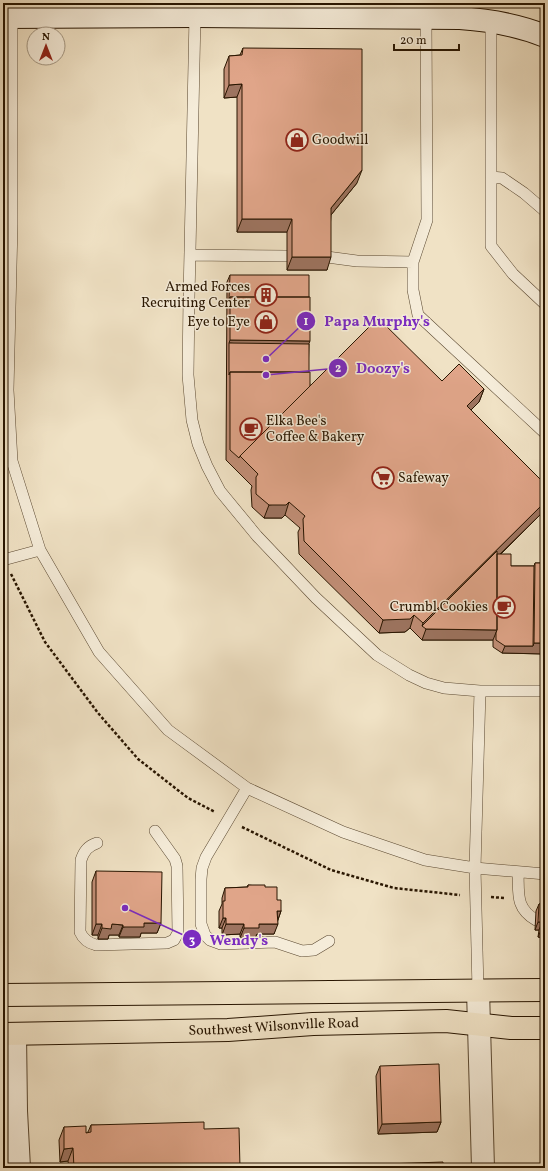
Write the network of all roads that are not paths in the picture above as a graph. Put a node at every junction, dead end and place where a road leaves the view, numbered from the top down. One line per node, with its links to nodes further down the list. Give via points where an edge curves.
1 (195, 16): 2 (street); 3 (street); 8 (lane)
2 (8, 17): 13 (lane, via 12,225)
3 (426, 18): 4 (street, via 460,18); 11 (lane, via 427,220)
4 (491, 22): 5 (street); 6 (lane)
5 (545, 36)
6 (491, 177): 7 (lane, via 502,178); 12 (lane, via 491,246 513,274)
7 (545, 211)
8 (190, 255): 9 (lane); 17 (lane, via 188,375 192,420 198,444 220,491 257,536 316,598 377,655 426,683 444,688)
9 (287, 256)
10 (327, 257): 11 (lane, via 357,261)
11 (413, 262): 14 (lane, via 413,290 418,315)
12 (545, 304)
13 (5, 390): 15 (lane, via 12,461)
14 (545, 433)
15 (40, 550): 16 (lane); 19 (lane, via 99,652 168,730)
16 (3, 560)
17 (480, 691): 18 (lane); 22 (lane)
18 (545, 691)
19 (247, 788): 22 (lane, via 343,832 425,860); 26 (lane, via 202,868 201,924 205,936 221,944 275,942 302,950 314,950)
20 (155, 831): 21 (lane, via 175,859 177,866 178,933 174,940 167,943 96,945 82,937 81,860 86,849)
21 (97, 843)
22 (475, 868): 23 (lane); 27 (lane)
23 (518, 872): 24 (lane); 25 (lane, via 519,901 522,909)
24 (545, 874)
25 (536, 920)
26 (329, 941)
27 (478, 990): 28 (main road); 29 (main road); 30 (street)
28 (545, 990)
29 (3, 995)
30 (480, 1025): 31 (main road, Southwest Wilsonville Road); 32 (main road, Southwest Wilsonville Road, via 446,1021 313,1024 228,1030); 34 (street)
31 (545, 1028)
32 (9, 1034): 33 (street)
33 (19, 1168)
34 (483, 1168)

